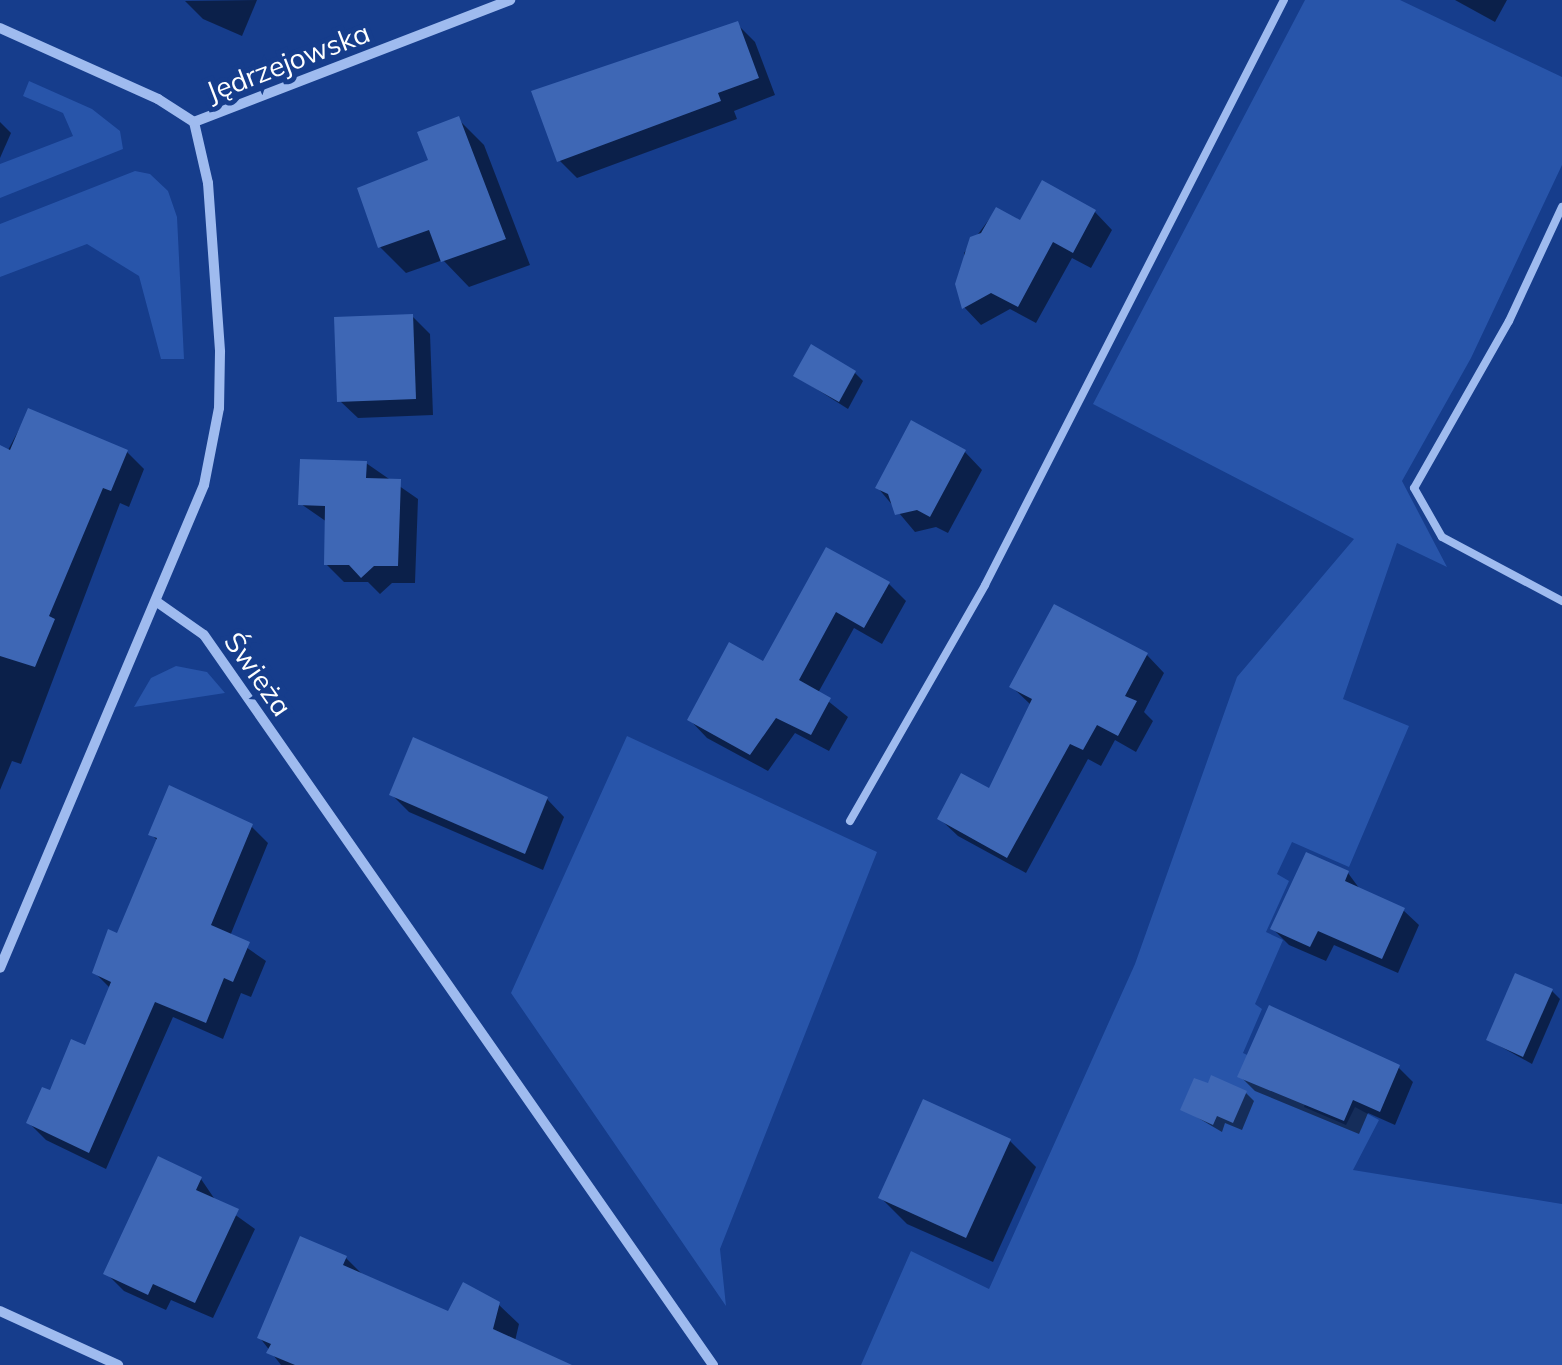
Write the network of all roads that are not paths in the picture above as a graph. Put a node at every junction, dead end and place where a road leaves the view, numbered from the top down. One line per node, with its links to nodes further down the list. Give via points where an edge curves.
1 (510, 0): 4 (street, Jędrzejowska)
2 (1284, 0): 8 (lane, via 985,584)
3 (0, 28): 4 (street)
4 (194, 122): 7 (street, via 214,244 219,408 204,485)
5 (1562, 207): 6 (lane, via 1508,321 1414,488 1442,537)
6 (1562, 601)
7 (157, 602): 9 (street); 12 (street, Świeża, via 204,636)
8 (850, 821)
9 (0, 968)
10 (0, 1311): 11 (street)
11 (118, 1365)
12 (714, 1365)

